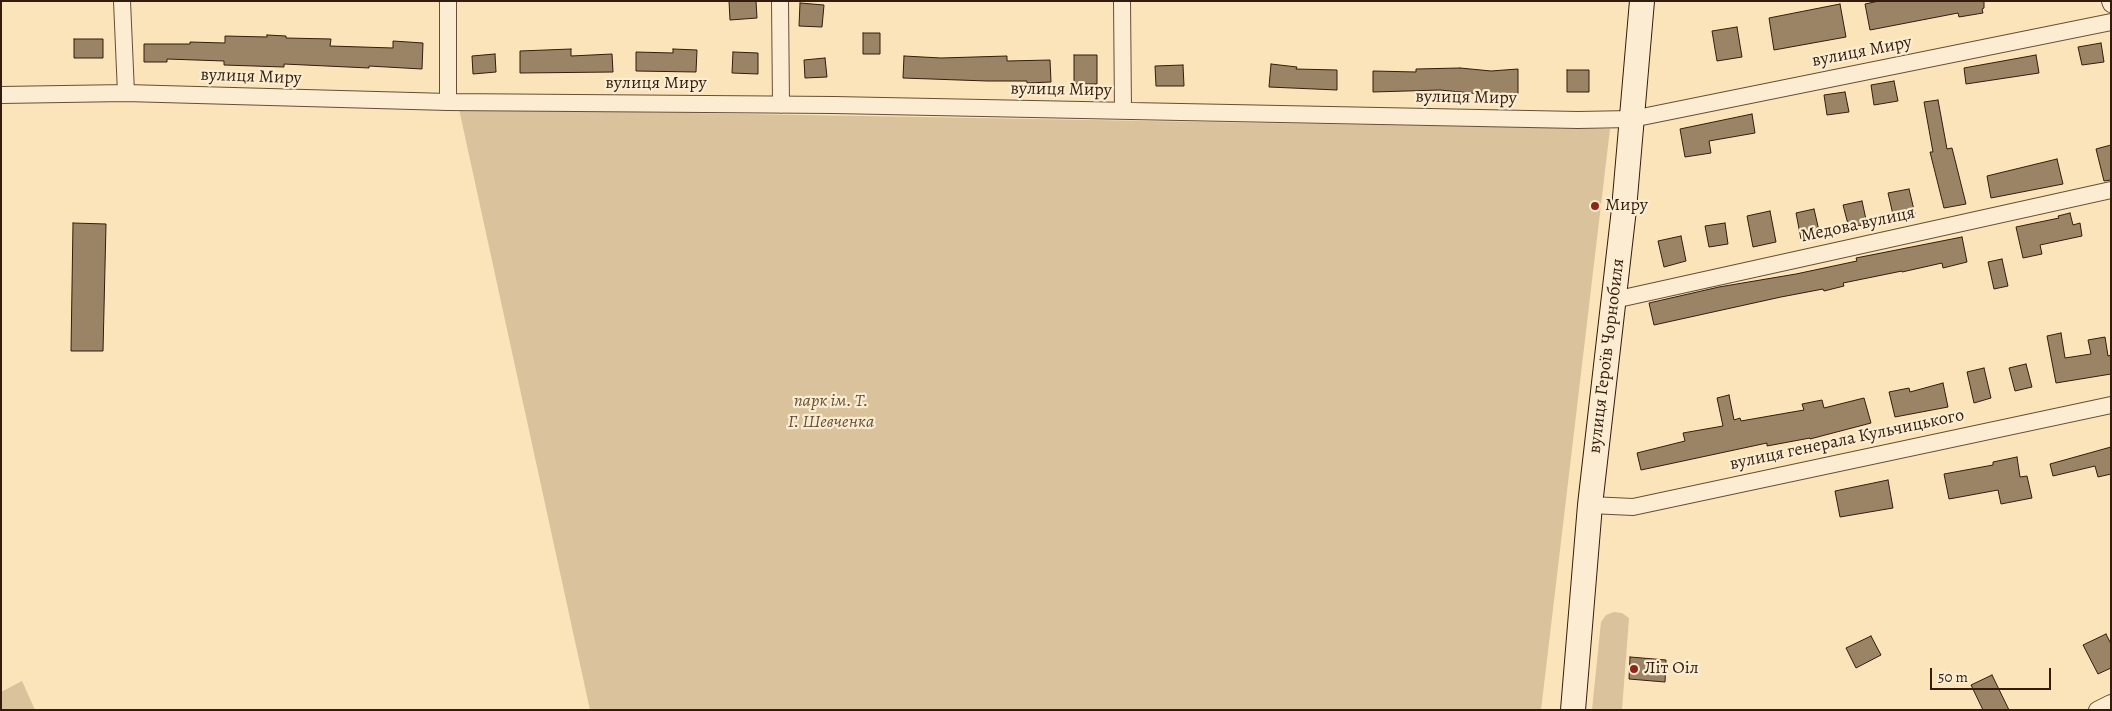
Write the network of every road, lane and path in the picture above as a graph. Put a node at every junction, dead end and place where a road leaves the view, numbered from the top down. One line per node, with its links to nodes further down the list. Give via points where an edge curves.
1 (122, 1): 7 (street)
2 (448, 1): 9 (street)
3 (780, 1): 10 (street)
4 (1122, 1): 11 (street)
5 (1642, 1): 12 (street, вулиця Героїв Чорнобиля)
6 (2111, 22): 12 (street, вулиця Миру)
7 (126, 93): 8 (street, вулиця Миру); 9 (street, вулиця Миру)
8 (1, 95)
9 (448, 102): 10 (street, вулиця Миру)
10 (781, 105): 11 (street, вулиця Миру)
11 (1123, 111): 12 (street, вулиця Миру, via 1568,120)
12 (1632, 118): 14 (street, вулиця Героїв Чорнобиля)
13 (2111, 190): 14 (street, Медова вулиця)
14 (1614, 300): 16 (street, вулиця Героїв Чорнобиля)
15 (2111, 405): 16 (street, вулиця генерала Кульчицького, via 1633,507)
16 (1590, 505): 18 (street, вулиця Героїв Чорнобиля)
17 (2111, 703): 19 (street)
18 (1572, 710)
19 (2097, 710)

